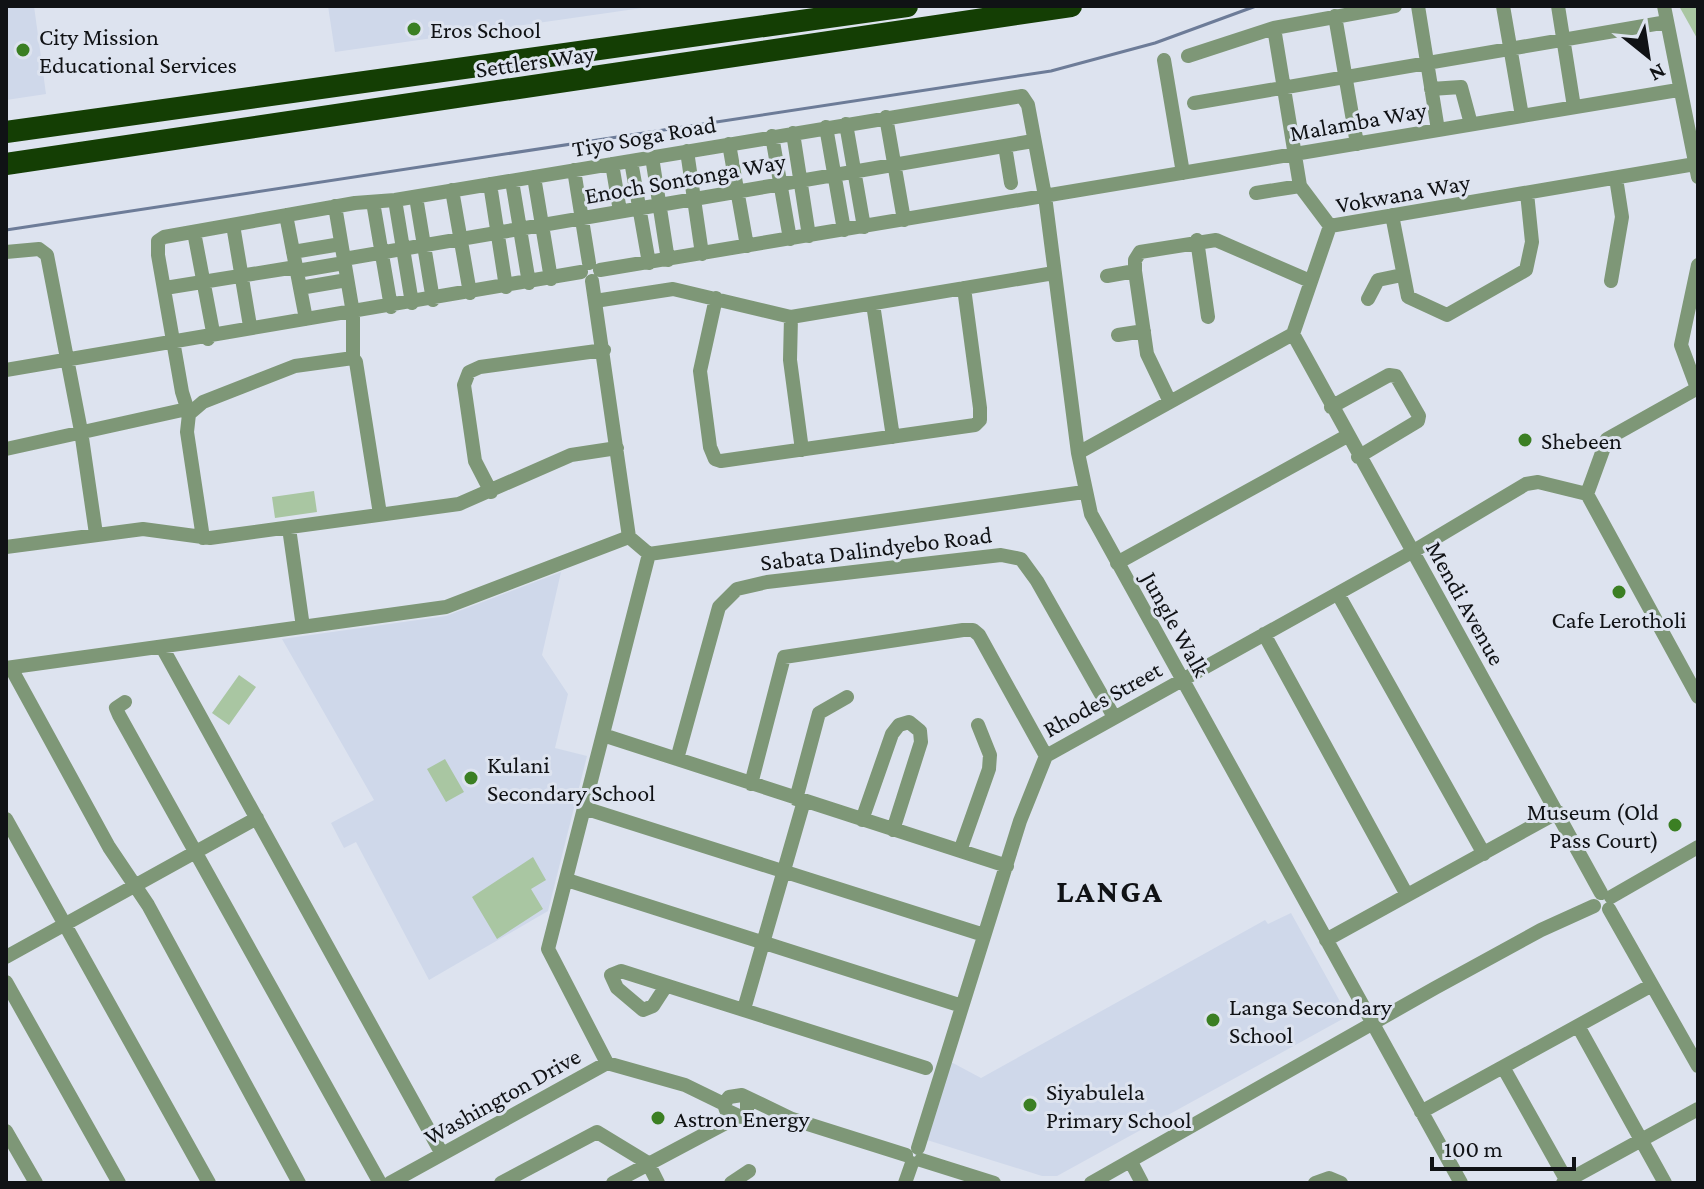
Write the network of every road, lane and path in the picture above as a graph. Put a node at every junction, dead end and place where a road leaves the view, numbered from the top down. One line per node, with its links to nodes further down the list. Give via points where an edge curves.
1 (907, 6): 28 (highway, Settlers Way)
2 (1071, 6): 39 (highway, Settlers Way)
3 (1395, 6): 8 (street)
4 (1418, 6): 15 (street)
5 (1503, 6): 12 (street)
6 (1558, 6): 11 (street)
7 (1664, 6): 9 (street)
8 (1335, 16): 10 (street); 16 (street)
9 (1667, 22): 11 (street); 19 (street)
10 (1274, 28): 13 (street); 17 (street)
11 (1564, 40): 12 (street); 21 (street)
12 (1510, 49): 15 (street); 22 (street)
13 (1188, 56)
14 (1164, 60): 45 (street)
15 (1427, 63): 16 (street); 18 (street)
16 (1346, 77): 17 (street); 33 (street)
17 (1284, 88): 20 (street); 36 (street)
18 (1431, 89): 25 (street, via 1461,87); 27 (street)
19 (1678, 90): 21 (street, Malamba Way); 43 (street)
20 (1194, 103)
21 (1574, 107): 22 (street, Malamba Way)
22 (1522, 116): 25 (street, Malamba Way)
23 (886, 117): 24 (street, Tiyo Soga Road); 31 (street, Tiyo Soga Road, via 1018,95 1026,100); 41 (street)
24 (846, 124): 26 (street, Tiyo Soga Road); 44 (street)
25 (1471, 124): 27 (street, Malamba Way)
26 (826, 127): 29 (street, Tiyo Soga Road); 46 (street)
27 (1438, 130): 33 (street, Malamba Way)
28 (6, 132)
29 (793, 133): 30 (street, Tiyo Soga Road); 50 (street)
30 (772, 136): 32 (street, Tiyo Soga Road); 53 (street)
31 (1033, 141): 34 (street, Enoch Sontonga Way); 59 (street, Tiyo Soga Road)
32 (729, 144): 35 (street, Tiyo Soga Road); 56 (street)
33 (1357, 144): 36 (street, Malamba Way)
34 (1005, 146): 41 (street, Enoch Sontonga Way); 51 (street)
35 (687, 151): 37 (street, Tiyo Soga Road); 61 (street)
36 (1294, 154): 45 (street, Malamba Way); 54 (street)
37 (652, 157): 38 (street, Tiyo Soga Road); 64 (street)
38 (631, 161): 40 (street, Tiyo Soga Road); 66 (street)
39 (6, 164)
40 (612, 164): 42 (street, Tiyo Soga Road); 67 (street)
41 (894, 164): 44 (street, Enoch Sontonga Way); 71 (street)
42 (574, 170): 47 (street, Tiyo Soga Road); 70 (street)
43 (1696, 170): 48 (street, Vokwana Way)
44 (854, 171): 46 (street, Enoch Sontonga Way); 75 (street)
45 (1183, 173): 59 (street, Malamba Way)
46 (835, 175): 50 (street, Enoch Sontonga Way); 77 (street)
47 (534, 177): 49 (street, Tiyo Soga Road); 73 (street)
48 (1616, 178): 58 (street, Vokwana Way); 105 (street, via 1622,222)
49 (512, 181): 52 (street, Tiyo Soga Road); 76 (street)
50 (800, 181): 53 (street, Enoch Sontonga Way); 80 (street)
51 (1011, 183)
52 (490, 184): 55 (street, Tiyo Soga Road); 79 (street)
53 (780, 184): 56 (street, Enoch Sontonga Way); 82 (street)
54 (1300, 186): 57 (street); 74 (street)
55 (452, 190): 60 (street, Tiyo Soga Road); 81 (street)
56 (737, 191): 61 (street, Enoch Sontonga Way); 85 (street)
57 (1256, 193)
58 (1527, 193): 69 (street, Vokwana Way); 99 (street, via 1532,242 1523,274 1447,315 1411,300)
59 (1045, 196): 71 (street, Malamba Way); 97 (street, Tiyo Soga Road)
60 (416, 197): 62 (street, Tiyo Soga Road); 84 (street)
61 (694, 199): 64 (street, Enoch Sontonga Way); 89 (street)
62 (395, 200): 63 (street, Tiyo Soga Road); 86 (street)
63 (373, 202): 65 (street, Tiyo Soga Road); 88 (street)
64 (659, 205): 66 (street, Enoch Sontonga Way); 91 (street)
65 (335, 206): 68 (street, Tiyo Soga Road); 90 (street)
66 (639, 208): 67 (street, Enoch Sontonga Way); 93 (street)
67 (620, 211): 70 (street, Enoch Sontonga Way)
68 (286, 215): 72 (street, Tiyo Soga Road); 92 (street)
69 (1392, 215): 74 (street, Vokwana Way); 99 (street)
70 (582, 218): 73 (street, Enoch Sontonga Way); 95 (street)
71 (904, 220): 75 (street, Malamba Way)
72 (233, 225): 78 (street, Tiyo Soga Road); 98 (street)
73 (542, 225): 76 (street, Enoch Sontonga Way); 101 (street)
74 (1330, 226): 104 (street, Vokwana Way)
75 (864, 227): 77 (street, Malamba Way)
76 (520, 229): 79 (street, Enoch Sontonga Way); 106 (street)
77 (844, 230): 80 (street, Malamba Way)
78 (194, 232): 103 (street); 108 (street, Tiyo Soga Road, via 158,244)
79 (497, 232): 81 (street, Enoch Sontonga Way); 107 (street)
80 (809, 236): 82 (street, Malamba Way)
81 (461, 239): 84 (street, Enoch Sontonga Way); 111 (street)
82 (790, 239): 85 (street, Malamba Way)
83 (1197, 240): 96 (street, via 1140,252); 104 (street, via 1222,242); 121 (street)
84 (424, 245): 86 (street, Enoch Sontonga Way); 114 (street)
85 (747, 246): 89 (street, Malamba Way)
86 (403, 249): 88 (street, Enoch Sontonga Way); 116 (street)
87 (6, 252): 131 (street, via 39,249 47,255)
88 (382, 252): 90 (street, Enoch Sontonga Way); 118 (street)
89 (702, 254): 91 (street, Malamba Way)
90 (343, 255): 92 (street, Enoch Sontonga Way); 102 (street)
91 (668, 260): 93 (street, Malamba Way)
92 (295, 263): 98 (street, Enoch Sontonga Way); 109 (street)
93 (649, 263): 95 (street, Malamba Way)
94 (1698, 265): 133 (street, via 1681,345)
95 (591, 271): 101 (street, Malamba Way); 115 (street)
96 (1135, 271): 100 (street); 124 (street)
97 (1054, 273): 110 (street); 143 (street, Jungle Walk)
98 (242, 275): 103 (street, Enoch Sontonga Way); 123 (street)
99 (1402, 275): 113 (street, via 1378,280)
100 (1107, 276)
101 (551, 279): 106 (street, Malamba Way)
102 (347, 280): 109 (street); 119 (street)
103 (203, 281): 108 (street, Enoch Sontonga Way); 125 (street)
104 (1310, 281): 126 (street, Vokwana Way)
105 (1611, 281)
106 (529, 283): 107 (street, Malamba Way)
107 (506, 287): 111 (street, Malamba Way)
108 (165, 288): 128 (street)
109 (300, 288): 122 (street)
110 (964, 288): 117 (street); 139 (street, via 980,420 971,426)
111 (470, 293): 114 (street, Malamba Way)
112 (716, 298): 115 (street, via 673,289); 120 (street); 142 (street, via 700,371 713,456 724,461)
113 (1368, 299)
114 (433, 300): 116 (street, Malamba Way)
115 (595, 301): 129 (street)
116 (412, 303): 118 (street, Malamba Way)
117 (873, 304): 120 (street); 139 (street)
118 (391, 307): 119 (street, Malamba Way)
119 (353, 313): 122 (street, Malamba Way); 130 (street)
120 (791, 317): 142 (street, via 790,360)
121 (1208, 317)
122 (306, 319): 123 (street, Malamba Way)
123 (250, 326): 125 (street, Malamba Way)
124 (1144, 331): 127 (street); 134 (street, via 1149,361)
125 (213, 332): 128 (street, Malamba Way)
126 (1293, 334): 134 (street); 135 (street, Mendi Avenue)
127 (1118, 335)
128 (174, 342): 131 (street, Malamba Way); 136 (street)
129 (604, 350): 140 (street); 145 (street, via 469,372 464,385 475,461)
130 (353, 358): 136 (street, via 295,366); 148 (street, via 361,378)
131 (68, 359): 132 (street, Malamba Way); 137 (street)
132 (6, 370)
133 (1698, 388): 147 (street, via 1607,439)
134 (1170, 402): 143 (street)
135 (1331, 407): 138 (street, Mendi Avenue); 144 (street, via 1389,375 1396,376 1417,411 1418,421)
136 (188, 412): 137 (street); 152 (street)
137 (81, 431): 141 (street); 150 (street)
138 (1347, 436): 144 (street, Mendi Avenue); 156 (street)
139 (893, 437): 142 (street)
140 (617, 448): 145 (street, via 571,455); 151 (street)
141 (6, 449)
142 (802, 450)
143 (1078, 453): 146 (street, Jungle Walk)
144 (1358, 457): 154 (street, Mendi Avenue)
145 (491, 492): 148 (street, via 459,504)
146 (1084, 492): 155 (street); 156 (street, Jungle Walk)
147 (1587, 494): 154 (street, Rhodes Street, via 1526,484); 164 (street)
148 (380, 514): 149 (street)
149 (289, 528): 152 (street); 158 (street)
150 (96, 534): 152 (street, via 143,529); 153 (street)
151 (629, 537): 155 (street); 158 (street, via 450,605)
152 (203, 538)
153 (6, 547)
154 (1412, 552): 157 (street, Rhodes Street); 174 (street, Mendi Avenue)
155 (649, 554): 168 (street)
156 (1117, 563): 162 (street, Jungle Walk)
157 (1338, 594): 159 (street, Rhodes Street); 182 (street)
158 (303, 627): 160 (street)
159 (1264, 634): 162 (street, Rhodes Street); 187 (street)
160 (162, 647): 161 (street); 175 (street)
161 (9, 668): 186 (street)
162 (1182, 680): 166 (street, Rhodes Street); 191 (street, Jungle Walk)
163 (847, 697): 172 (street, via 819,713)
164 (1698, 697)
165 (125, 702): 181 (street, via 116,708 119,715)
166 (1114, 717): 169 (street, Rhodes Street); 170 (street, Sabata Dalindyebo Road, via 1037,581 1021,559 1001,555 767,582 732,592 717,613)
167 (978, 725): 180 (street, via 990,755 989,769)
168 (603, 735): 170 (street); 173 (street)
169 (1046, 756): 171 (street, via 979,635 963,630 784,657); 183 (street, Rhodes Street)
170 (677, 759): 171 (street)
171 (751, 784): 172 (street)
172 (800, 800): 177 (street); 184 (street)
173 (584, 808): 184 (street); 185 (street)
174 (1558, 812): 182 (street); 188 (street, Mendi Avenue)
175 (257, 818): 181 (street); 210 (street)
176 (6, 819): 189 (street)
177 (862, 820): 178 (street); 178 (street, via 892,734 909,722 920,731 921,742)
178 (893, 830): 180 (street)
179 (1698, 847): 188 (street)
180 (960, 851): 183 (street)
181 (195, 852): 186 (street); 220 (street)
182 (1484, 854): 187 (street)
183 (1007, 866): 190 (street, Rhodes Street)
184 (784, 871): 190 (street); 192 (street)
185 (567, 880): 192 (street); 201 (street, via 549,954)
186 (133, 886): 189 (street); 215 (street, via 148,905)
187 (1407, 895): 191 (street)
188 (1604, 901): 195 (street, Mendi Avenue); 199 (street, via 1541,930)
189 (64, 924): 193 (street); 219 (street)
190 (984, 935): 197 (street, Rhodes Street)
191 (1326, 940): 199 (street, Jungle Walk)
192 (763, 943): 197 (street); 198 (street)
193 (6, 957)
194 (6, 982): 218 (street)
195 (1652, 985): 200 (street); 202 (street, Mendi Avenue)
196 (666, 986): 198 (street)
197 (962, 1006): 211 (street, Rhodes Street)
198 (744, 1009): 204 (street)
199 (1373, 1025): 207 (street, Jungle Walk); 212 (street)
200 (1578, 1026): 203 (street); 209 (street)
201 (607, 1063): 205 (street, Washington Drive, via 685,1085); 210 (street, Washington Drive)
202 (1698, 1066)
203 (1503, 1067): 207 (street); 216 (street)
204 (926, 1068)
205 (735, 1107): 211 (street, Washington Drive); 213 (street)
206 (1698, 1109): 209 (street)
207 (1421, 1112): 232 (street, Jungle Walk)
208 (6, 1131): 217 (street)
209 (1641, 1140): 216 (street); 233 (street)
210 (442, 1154): 221 (street, Washington Drive)
211 (914, 1157): 226 (street, Rhodes Street); 227 (street, Washington Drive)
212 (1131, 1162): 228 (street); 229 (street)
213 (648, 1163): 222 (street, via 593,1132); 223 (street); 224 (street)
214 (749, 1171): 225 (street)
215 (295, 1181)
216 (1566, 1182)
217 (36, 1183)
218 (119, 1183)
219 (209, 1183)
220 (380, 1183)
221 (390, 1183)
222 (501, 1183)
223 (613, 1183)
224 (658, 1183)
225 (731, 1183)
226 (905, 1183)
227 (994, 1183)
228 (1091, 1183)
229 (1142, 1183)
230 (1315, 1183): 231 (street, via 1329,1178)
231 (1341, 1183)
232 (1461, 1183)
233 (1665, 1183)

